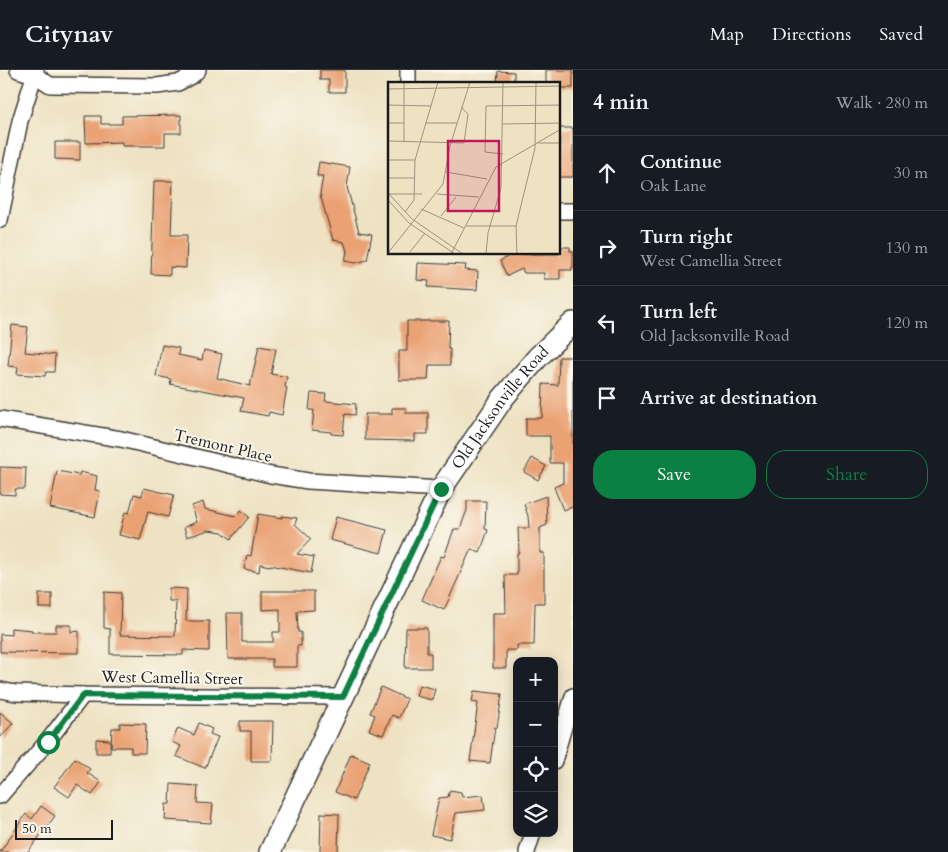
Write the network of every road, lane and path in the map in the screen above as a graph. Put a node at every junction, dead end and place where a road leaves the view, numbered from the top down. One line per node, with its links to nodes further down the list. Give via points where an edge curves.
1 (18, 70): 3 (street)
2 (198, 70): 3 (street, via 178,83 156,86 50,85)
3 (35, 72): 6 (street, via 20,122)
4 (560, 211): 5 (street)
5 (573, 211)
6 (0, 220)
7 (573, 323): 9 (main road, Old Jacksonville Road, via 503,398)
8 (0, 419): 9 (street, Tremont Place, via 121,439 270,475 308,481)
9 (441, 489): 13 (main road, Old Jacksonville Road)
10 (0, 690): 11 (street, West Camellia Street)
11 (83, 695): 13 (street, West Camellia Street); 15 (street, via 48,742)
12 (573, 696): 14 (street)
13 (343, 697): 17 (main road, Old Jacksonville Road)
14 (558, 747)
15 (0, 796)
16 (533, 837): 18 (street)
17 (270, 852)
18 (527, 852)

